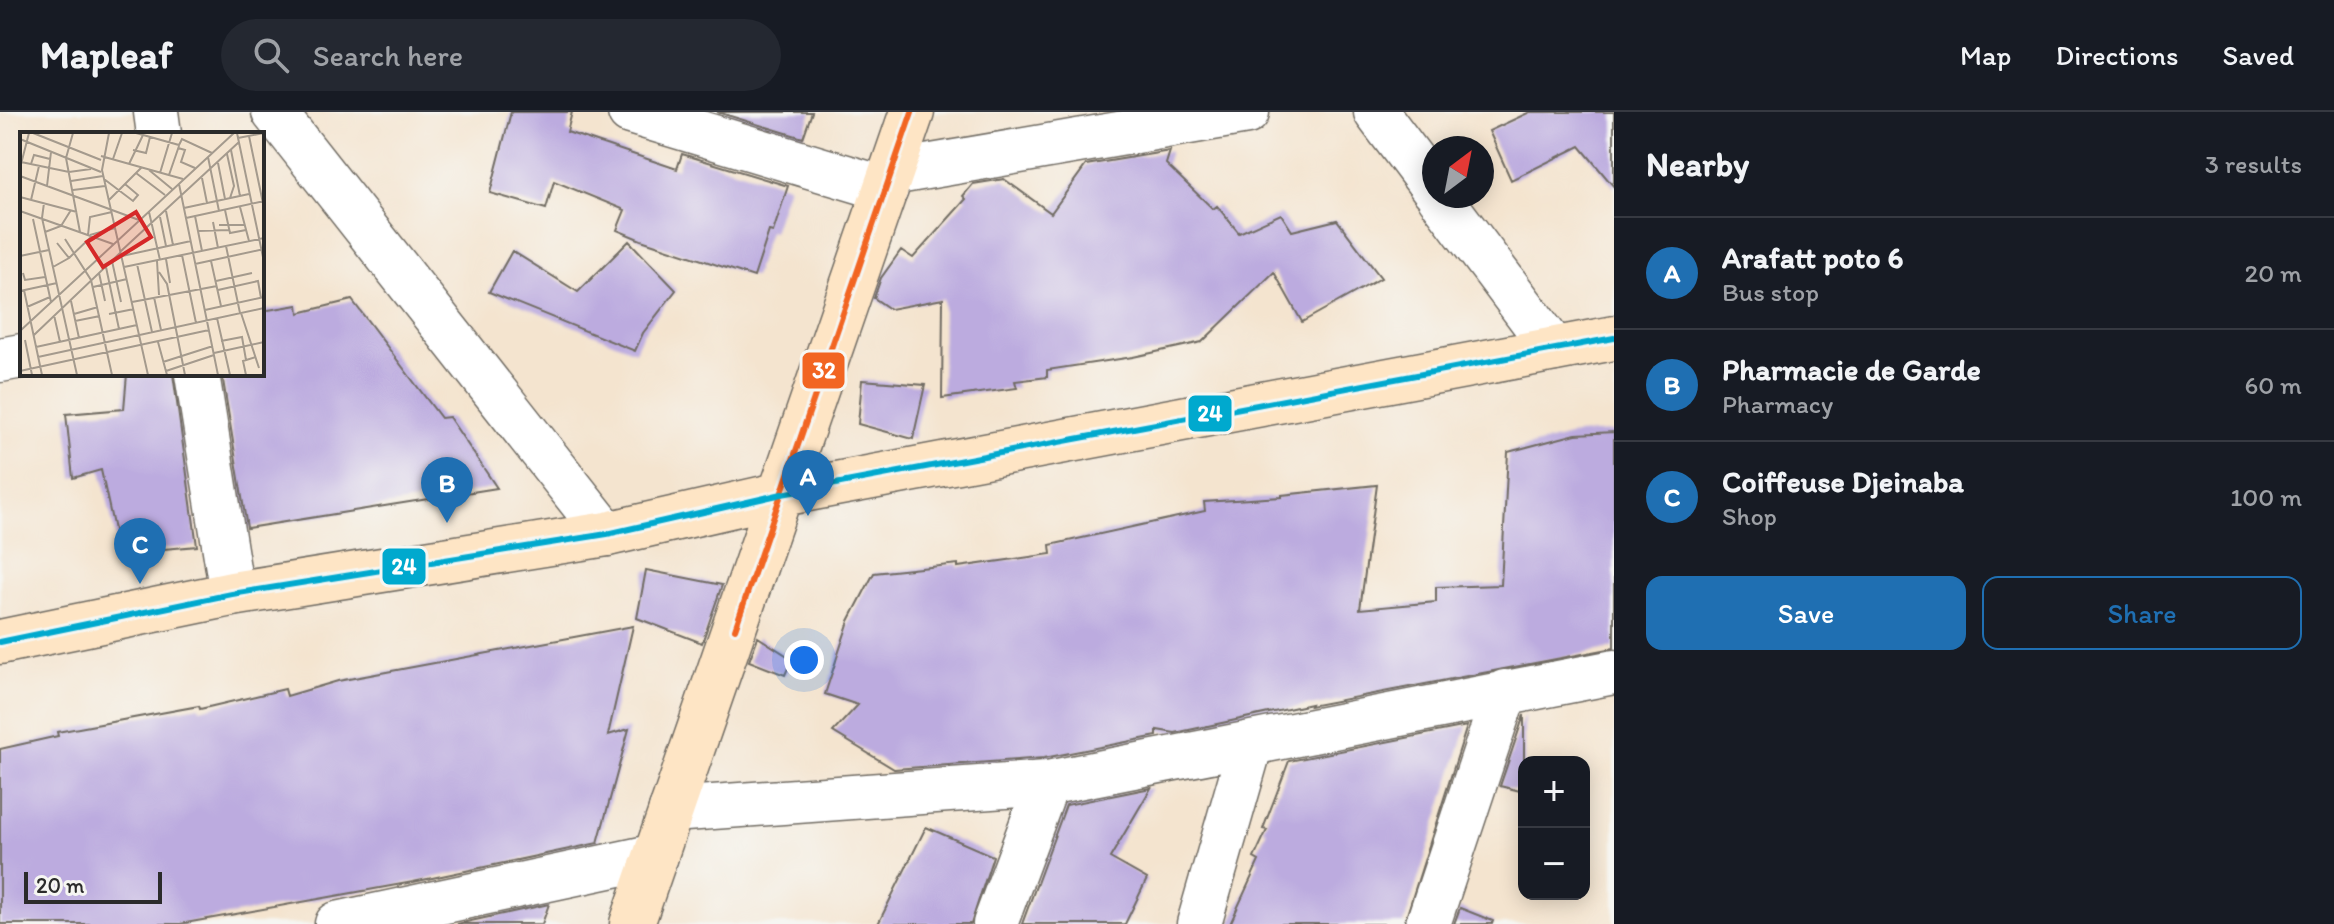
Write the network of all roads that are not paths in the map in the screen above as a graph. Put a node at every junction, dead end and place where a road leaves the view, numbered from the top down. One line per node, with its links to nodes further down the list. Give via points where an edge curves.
1 (156, 112): 7 (street)
2 (274, 112): 17 (street)
3 (630, 112): 9 (street)
4 (912, 112): 9 (street)
5 (1247, 112): 9 (street)
6 (1376, 112): 8 (street)
7 (159, 132)
8 (1422, 173)
9 (888, 181): 16 (street)
10 (1448, 208): 12 (street)
11 (1614, 338): 12 (street)
12 (1554, 349): 16 (street)
13 (20, 356): 14 (street)
14 (0, 360)
15 (197, 376): 18 (street)
16 (782, 494): 17 (street); 24 (street)
17 (607, 534): 18 (street)
18 (232, 594): 19 (street)
19 (0, 642)
20 (1614, 672): 21 (street)
21 (1505, 692): 22 (street); 30 (street)
22 (1251, 743): 23 (street); 29 (street)
23 (1047, 783): 24 (street); 28 (street)
24 (671, 810): 25 (street)
25 (656, 856): 26 (street); 27 (street)
26 (337, 924)
27 (632, 924)
28 (995, 924)
29 (1199, 924)
30 (1428, 924)

